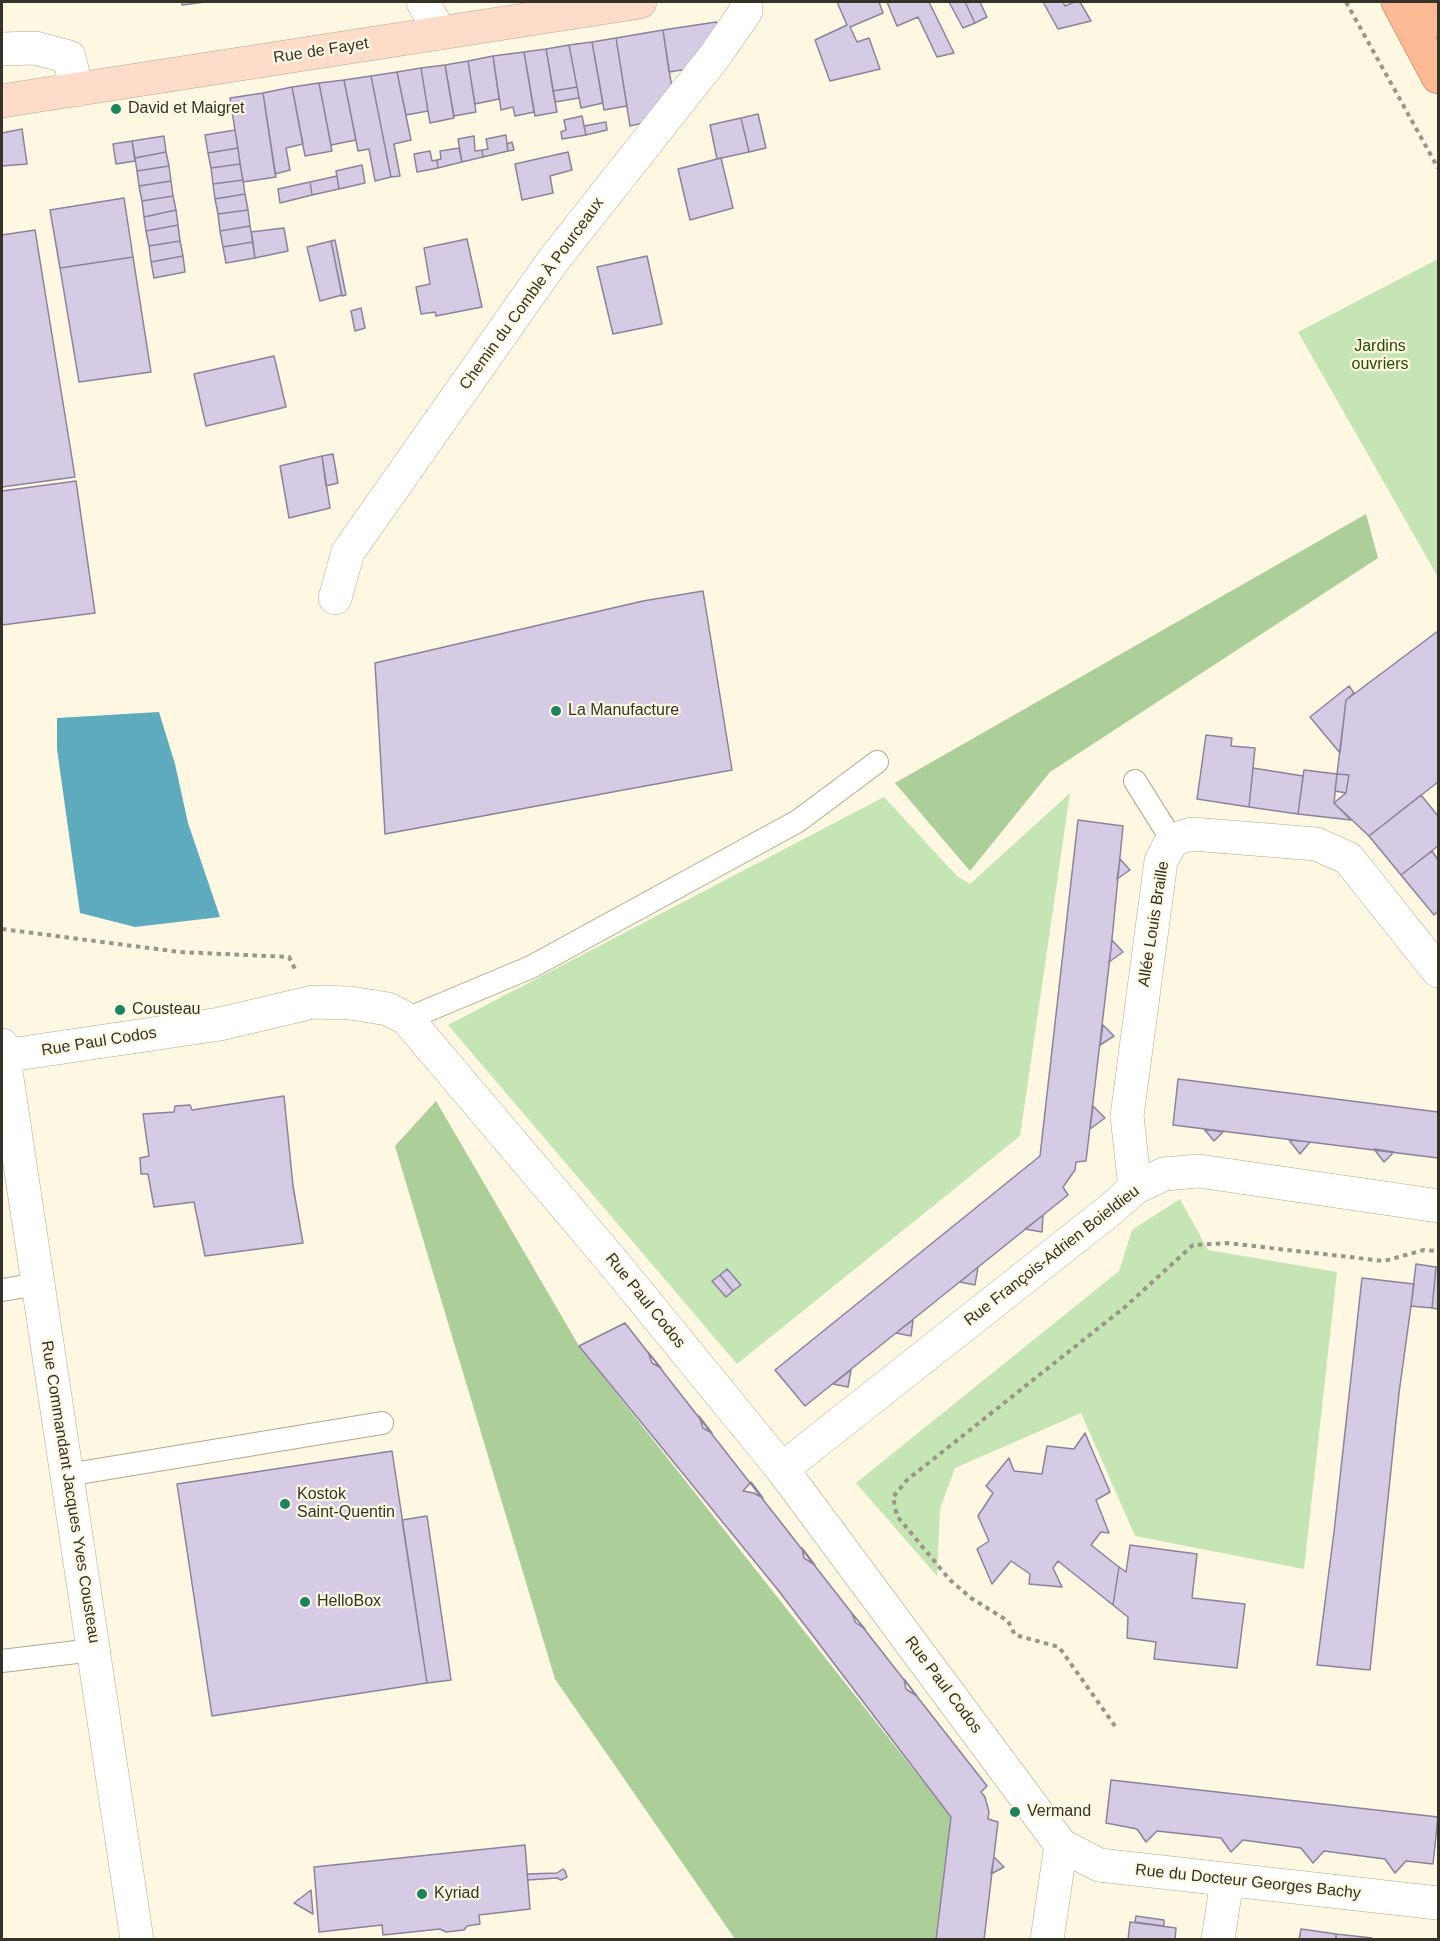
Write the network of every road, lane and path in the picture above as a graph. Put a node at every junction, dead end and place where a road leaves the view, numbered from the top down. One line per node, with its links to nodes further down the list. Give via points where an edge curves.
1 (423, 2): 8 (street)
2 (640, 2): 8 (main road, Rue de Fayet)
3 (746, 2): 14 (street, Chemin du Comble À Pourceaux, via 746,11 720,48 552,262 348,552)
4 (1346, 2): 13 (path)
5 (1398, 2): 10 (main road)
6 (1428, 2): 7 (main road)
7 (1438, 21)
8 (440, 33): 11 (main road, Rue de Fayet)
9 (2, 49): 11 (street, via 35,48 69,57)
10 (1438, 77)
11 (77, 90): 12 (main road, Rue de Fayet)
12 (2, 101)
13 (1438, 168)
14 (334, 598)
15 (877, 762): 21 (lane, via 798,821 531,967)
16 (1135, 782): 17 (lane)
17 (1172, 840): 19 (street, Allée Louis Braille, via 1192,834 1316,844 1348,858); 23 (street, Allée Louis Braille, via 1161,861 1127,1116)
18 (2, 930): 20 (path, via 180,952 288,957)
19 (1438, 971)
20 (313, 1002): 21 (street, Rue Paul Codos, via 388,1009); 22 (street, Rue Paul Codos, via 220,1024)
21 (407, 1019): 29 (street, Rue Paul Codos)
22 (2, 1053): 26 (street, Rue Commandant Jacques Yves Cousteau)
23 (1135, 1188): 24 (street, Rue François-Adrien Boieldieu, via 1164,1174 1199,1171); 29 (street, Rue François-Adrien Boieldieu)
24 (1438, 1206)
25 (1438, 1251): 33 (path, via 1424,1250 1384,1261 1227,1242 1193,1245 1125,1307 907,1480 893,1497 897,1516 950,1580 1008,1621 1015,1635 1059,1647)
26 (38, 1284): 27 (lane); 30 (street, Rue Commandant Jacques Yves Cousteau)
27 (2, 1290)
28 (382, 1423): 30 (lane)
29 (782, 1469): 34 (street, Rue Paul Codos)
30 (67, 1475): 31 (street, Rue Commandant Jacques Yves Cousteau)
31 (93, 1650): 32 (lane); 37 (street, Rue Commandant Jacques Yves Cousteau)
32 (2, 1661)
33 (1115, 1726)
34 (1061, 1845): 35 (street, Rue du Docteur Georges Bachy, via 1099,1865); 38 (street)
35 (1227, 1880): 36 (street, Rue du Docteur Georges Bachy); 39 (street)
36 (1438, 1903)
37 (137, 1940)
38 (1047, 1940)
39 (1218, 1940)

